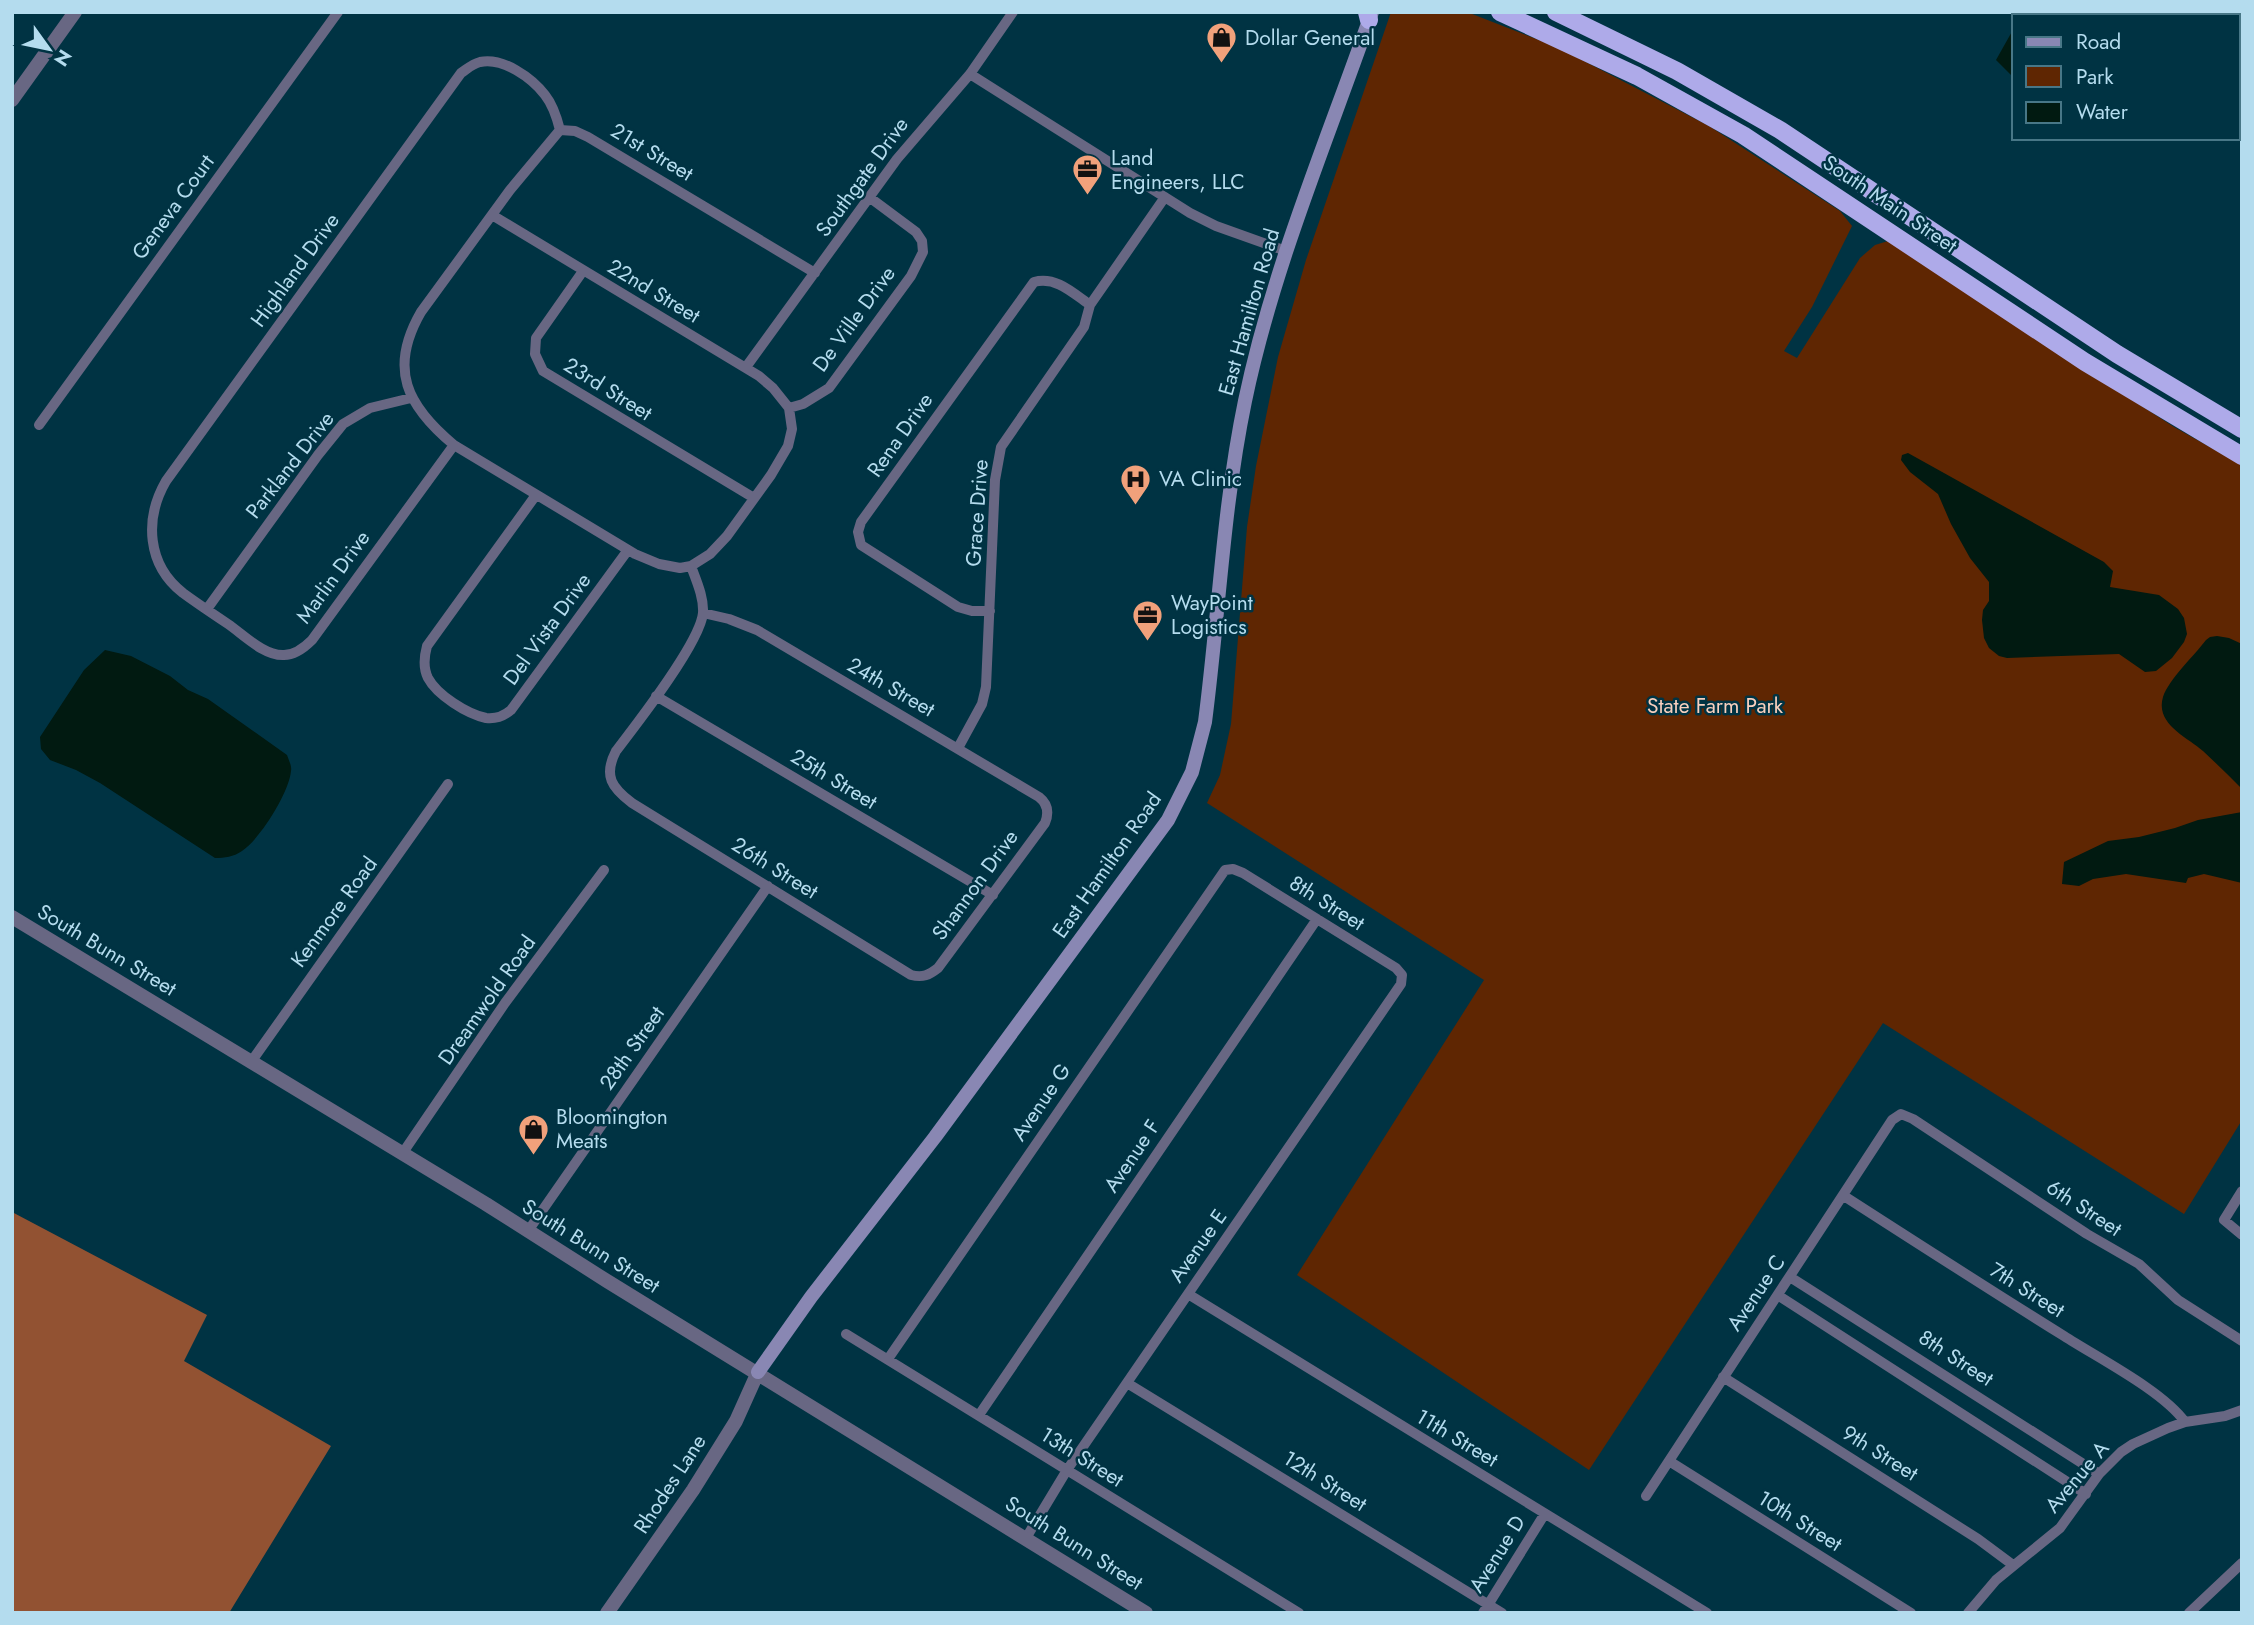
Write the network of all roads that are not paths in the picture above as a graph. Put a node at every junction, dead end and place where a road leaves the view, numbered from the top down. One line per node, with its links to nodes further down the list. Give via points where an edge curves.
1 (75, 12): 8 (street)
2 (338, 12): 22 (street, Geneva Court)
3 (1013, 12): 7 (street, Southgate Drive)
4 (1500, 12): 21 (highway, South Main Street, via 1628,71 1743,135 2085,362)
5 (1556, 12): 19 (highway, South Main Street, via 1677,71 1780,131)
6 (1370, 15): 13 (main road, East Hamilton Road)
7 (970, 74): 10 (street, Southgate Drive); 11 (street)
8 (12, 100)
9 (560, 130): 12 (street); 15 (street, 21st Street, via 588,136); 28 (street, Highland Drive, via 539,88 509,67 484,61 461,73 166,481)
10 (869, 197): 15 (street, Southgate Drive); 20 (street, De Ville Drive, via 916,232 923,252 911,276 829,388)
11 (1165, 197): 13 (street, via 1216,226); 16 (street, Grace Drive)
12 (492, 215): 14 (street, 22nd Street); 18 (street, via 414,323 404,364)
13 (1286, 251): 59 (main road, East Hamilton Road, via 1237,440 1205,722 1185,789 1111,899)
14 (583, 271): 17 (street, 22nd Street); 27 (street, 23rd Street, via 536,338 535,354 543,371)
15 (815, 273): 17 (street, Southgate Drive)
16 (1090, 305): 32 (street, Grace Drive, via 1084,327 1001,447 995,480); 32 (street, Rena Drive, via 1055,282 1034,282 858,532 861,545 945,600 972,611)
17 (746, 368): 20 (street, 22nd Street, via 773,388)
18 (411, 398): 24 (street, via 435,429); 31 (street, Parkland Drive, via 370,408 343,424)
19 (2193, 401): 21 (highway); 23 (highway, South Main Street)
20 (789, 408): 27 (street, via 792,429 788,446)
21 (2181, 420): 25 (highway, South Main Street)
22 (39, 425)
23 (2242, 429)
24 (454, 444): 26 (street); 31 (street, Marlin Drive, via 301,649 285,656 269,652)
25 (2242, 456)
26 (536, 495): 29 (street); 29 (street, Del Vista Drive, via 425,654 430,682 464,708 487,718 511,710)
27 (754, 498): 30 (street, via 710,555)
28 (152, 514): 31 (street, Marlin Drive, via 155,553 164,572)
29 (628, 550): 30 (street, via 659,564)
30 (691, 566): 33 (street)
31 (207, 609)
32 (990, 611): 35 (street, Grace Drive, via 986,687)
33 (703, 613): 34 (street, via 687,649); 35 (street, 24th Street, via 757,630)
34 (656, 696): 40 (street, 26th Street, via 616,751 610,769 618,792); 41 (street, 25th Street)
35 (958, 748): 37 (street, 24th Street, via 1040,797)
36 (449, 784): 46 (street, Kenmore Road)
37 (1048, 812): 41 (street, Shannon Drive, via 1045,823)
38 (1228, 869): 43 (street, 8th Street, via 1243,873); 58 (street, Avenue G)
39 (604, 870): 48 (street, Dreamwold Road, via 505,1003)
40 (768, 887): 44 (street, 26th Street, via 911,975); 51 (street, 28th Street)
41 (993, 895): 44 (street, Shannon Drive, via 938,968)
42 (12, 917): 46 (street, South Bunn Street)
43 (1317, 919): 45 (street, 8th Street); 63 (street, Avenue F)
44 (926, 976)
45 (1402, 976): 54 (street, Avenue E, via 1401,984)
46 (251, 1062): 48 (street, South Bunn Street)
47 (1901, 1114): 50 (street, Avenue C, via 1892,1120); 57 (street, 6th Street, via 2138,1264 2178,1300)
48 (402, 1154): 51 (street, South Bunn Street)
49 (2242, 1191): 52 (street, via 2224,1220)
50 (1844, 1196): 53 (street, Avenue C); 64 (street, 7th Street, via 2164,1401)
51 (528, 1231): 59 (street, South Bunn Street)
52 (2242, 1235)
53 (1790, 1278): 55 (street, Avenue C); 67 (street, 8th Street)
54 (1188, 1294): 61 (street, Avenue E); 70 (street, 11th Street)
55 (1779, 1296): 60 (street, Avenue C); 68 (street)
56 (846, 1334): 58 (street, 13th Street)
57 (2242, 1341)
58 (888, 1359): 63 (street, 13th Street)
59 (758, 1373): 71 (street, South Bunn Street); 75 (street, Rhodes Lane, via 736,1421)
60 (1723, 1377): 65 (street, Avenue C); 73 (street, 9th Street)
61 (1127, 1383): 66 (street, Avenue E); 74 (street, 12th Street)
62 (2242, 1410): 64 (street, Avenue A)
63 (979, 1415): 66 (street, 13th Street)
64 (2185, 1422): 67 (street, Avenue A, via 2133,1444)
65 (1669, 1461): 69 (street, Avenue C); 80 (street, 10th Street)
66 (1067, 1470): 71 (street, Avenue E); 77 (street, 13th Street)
67 (2099, 1474): 68 (street, Avenue A)
68 (2086, 1494): 73 (street, Avenue A, via 2060,1528)
69 (1646, 1496)
70 (1544, 1515): 74 (street, Avenue D); 79 (street, 11th Street)
71 (1026, 1538): 76 (street, South Bunn Street)
72 (2242, 1563): 82 (street)
73 (2014, 1565): 81 (street, Avenue A)
74 (1485, 1609): 78 (street, 12th Street)
75 (607, 1613)
76 (1146, 1613)
77 (1299, 1613)
78 (1502, 1613)
79 (1707, 1613)
80 (1911, 1613)
81 (1968, 1613)
82 (2189, 1613)

